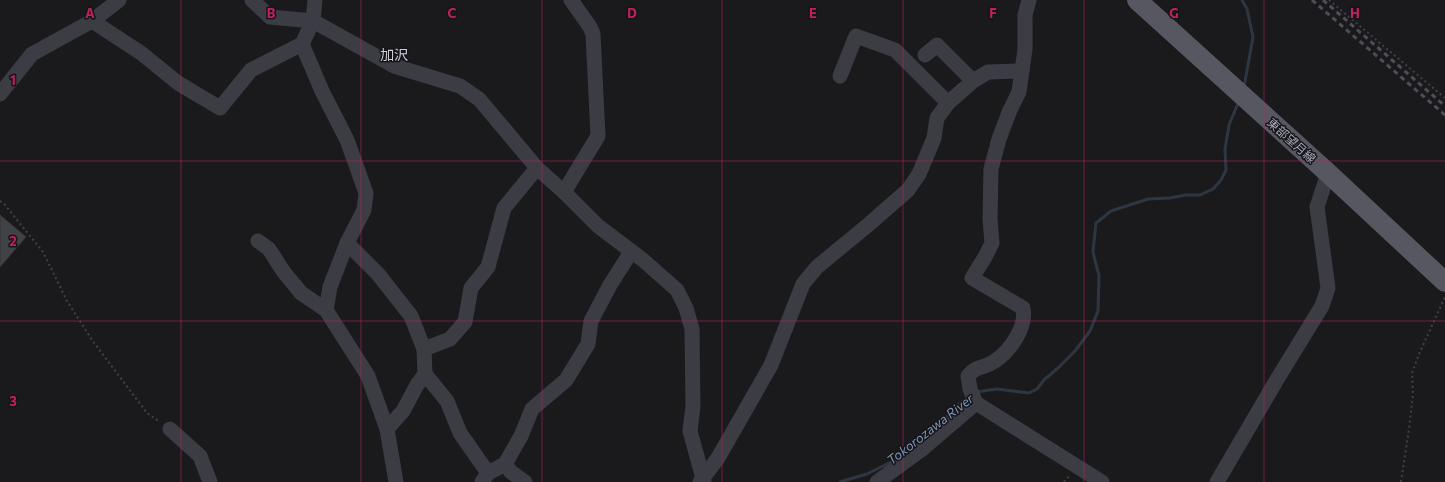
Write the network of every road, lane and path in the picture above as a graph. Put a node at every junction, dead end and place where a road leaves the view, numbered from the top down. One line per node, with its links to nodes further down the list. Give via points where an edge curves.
1 (252, 0): 9 (street, via 270,17)
2 (315, 0): 9 (street)
3 (571, 0): 20 (street, via 593,34 598,136)
4 (1028, 0): 12 (street)
5 (1137, 0): 19 (main road, 東部望月線)
6 (1329, 0): 16 (path)
7 (108, 3): 8 (street)
8 (92, 21): 10 (street, via 141,53 178,83 220,108 251,70); 15 (street, via 32,54)
9 (313, 21): 10 (street); 18 (street, via 394,66 460,86 479,99)
10 (302, 44): 23 (street, via 347,140 366,193 364,210)
11 (925, 55): 14 (street, via 937,45)
12 (1022, 71): 14 (street, via 988,72); 30 (street, via 1019,92 999,139 991,169 992,243 972,278 1023,308 1024,313 1021,329 1013,344 994,362 974,370 968,376)
13 (840, 76): 17 (street, via 856,36 895,50)
14 (973, 81): 17 (street)
15 (0, 94)
16 (1445, 98)
17 (948, 103): 35 (street, via 937,118 934,138 919,174 908,190 817,267 803,284 772,365 718,458)
18 (537, 168): 20 (street); 28 (street, via 504,208 488,266 471,288 465,322 450,339)
19 (1328, 173): 25 (main road, 東部望月線); 41 (street, via 1317,207 1328,288 1322,306)
20 (564, 192): 24 (street, via 598,226)
21 (0, 201): 31 (path, via 43,252 67,301 92,340 147,413)
22 (258, 241): 27 (street, via 269,249 301,293)
23 (347, 243): 27 (street, via 330,287); 28 (street, via 378,274 411,316)
24 (631, 252): 33 (street, via 591,321 588,344 566,380 532,409 521,436); 35 (street, via 677,290 686,308 692,329 694,406 690,431)
25 (1445, 282)
26 (1445, 296): 42 (path, via 1412,373 1413,394)
27 (326, 310): 32 (street, via 368,376)
28 (424, 349): 29 (street)
29 (425, 374): 32 (street, via 403,411); 34 (street, via 447,401 460,433)
30 (973, 396): 39 (street, via 921,450); 40 (street)
31 (170, 429): 36 (street, via 200,456)
32 (387, 429): 37 (street)
33 (505, 464): 34 (street); 38 (street)
34 (485, 478)
35 (702, 480)
36 (210, 482)
37 (396, 482)
38 (525, 482)
39 (877, 482)
40 (1102, 482)
41 (1217, 482)
42 (1401, 482)

